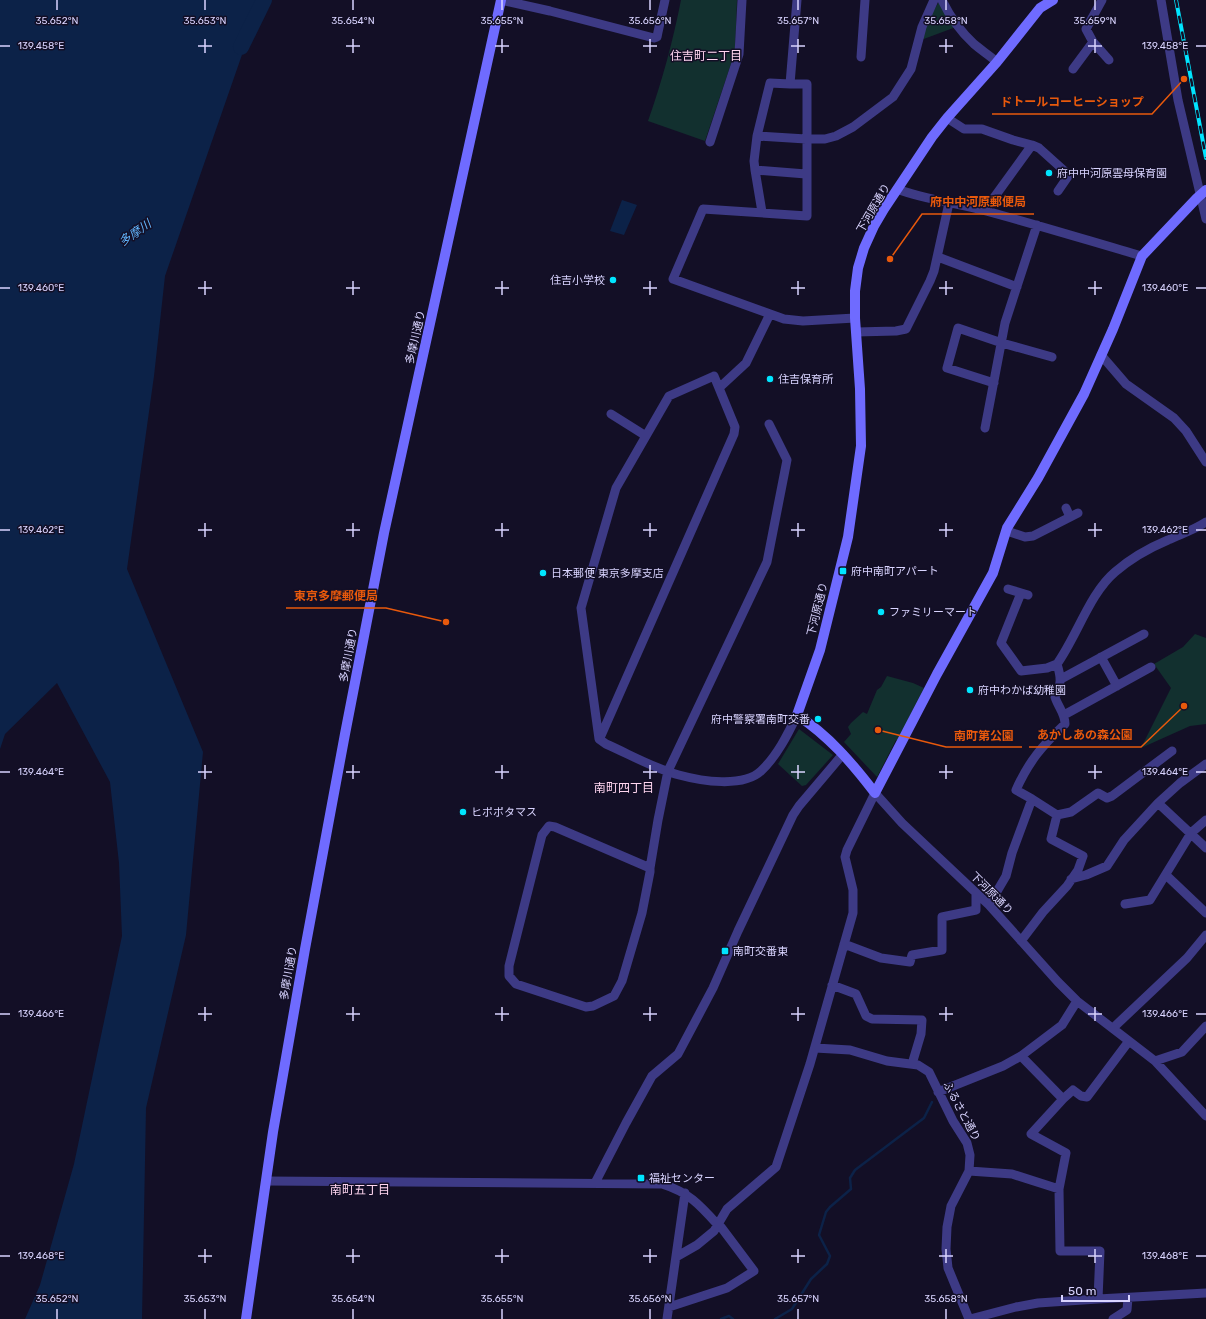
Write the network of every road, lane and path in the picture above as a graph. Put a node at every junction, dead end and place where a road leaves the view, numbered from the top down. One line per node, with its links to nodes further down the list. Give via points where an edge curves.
1 (501, 0): 2 (street, via 654,38 658,32); 95 (street, 多摩川通り, via 384,533 306,941)
2 (665, 0)
3 (742, 0): 20 (street, via 739,54)
4 (797, 0): 16 (street)
5 (865, 0): 12 (street)
6 (934, 0): 19 (street, via 922,27 910,69 893,97 853,127 836,136)
7 (942, 0): 14 (street, via 959,29)
8 (1053, 0): 14 (street, 下河原通り, via 1040,8)
9 (1102, 0): 11 (street, via 1086,28)
10 (1161, 0): 26 (street, via 1178,100)
11 (1093, 42): 13 (street); 15 (street)
12 (861, 58)
13 (1109, 60)
14 (997, 62): 17 (street, 下河原通り)
15 (1073, 69)
16 (790, 84): 18 (street, via 770,83); 19 (street, via 807,84)
17 (947, 118): 21 (street, via 964,129 982,129); 24 (street, 下河原通り)
18 (757, 136): 19 (street); 22 (street)
19 (806, 139): 23 (street)
20 (710, 142)
21 (1032, 145): 25 (street, via 1039,148 1069,175); 28 (street)
22 (755, 170): 23 (street); 29 (street)
23 (806, 174): 29 (street, via 807,216)
24 (897, 189): 27 (street); 36 (street, 下河原通り, via 874,226 864,248 855,291)
25 (1058, 191)
26 (1204, 192): 30 (street); 32 (street)
27 (949, 203): 28 (street); 33 (street)
28 (985, 210): 31 (street)
29 (762, 212): 35 (street, via 702,209 673,279)
30 (1206, 219)
31 (1037, 225): 32 (street); 34 (street)
32 (1142, 256): 39 (street)
33 (938, 257): 34 (street); 37 (street, via 930,281 906,329)
34 (1017, 286): 38 (street, via 1005,323)
35 (770, 314): 36 (street, via 784,319 804,321); 42 (street, via 746,363)
36 (855, 318): 37 (street, 下河原通り)
37 (856, 332): 58 (street, 下河原通り, via 861,446 849,526 820,650)
38 (1002, 343): 40 (street); 41 (street); 41 (street, via 958,328 947,368)
39 (1101, 355): 47 (street, via 1126,384 1174,418 1186,431); 50 (street, via 1084,394)
40 (1052, 357)
41 (994, 383): 45 (street)
42 (719, 388): 46 (street, via 714,376 669,396); 60 (street, via 735,427 734,434)
43 (611, 414): 46 (street)
44 (769, 424): 64 (street, via 787,460 767,562)
45 (985, 428)
46 (646, 436): 60 (street, via 616,488 581,608)
47 (1206, 462)
48 (1066, 508): 50 (street, via 1074,515 1033,536 1025,538)
49 (1206, 522): 54 (street, via 1135,557 1114,572 1098,592)
50 (1007, 531): 65 (street, via 993,573)
51 (1008, 589): 54 (street, via 1025,594 1001,643 1021,672)
52 (1144, 634): 53 (street)
53 (1101, 657): 56 (street); 57 (street)
54 (1057, 664): 56 (street)
55 (1152, 667): 57 (street)
56 (1062, 679): 59 (street, via 1055,697)
57 (1117, 686): 59 (street)
58 (797, 715): 62 (street, 下河原通り, via 814,726); 64 (street, via 772,758 754,776 728,782)
59 (1064, 715): 66 (street, via 1065,724 1032,760 1016,790)
60 (600, 739): 64 (street)
61 (1172, 751): 68 (street, via 1112,796 1107,798 1098,793 1071,812)
62 (843, 754): 65 (street, 下河原通り); 96 (street, via 793,815 714,988 678,1054 652,1076)
63 (1206, 764): 67 (street)
64 (668, 771): 72 (street)
65 (875, 793): 75 (street, 下河原通り, via 902,823); 81 (street, via 845,857 854,905)
66 (1032, 799): 68 (street); 77 (street, via 1006,876)
67 (1158, 803): 70 (street); 74 (street, via 1124,840 1106,866)
68 (1057, 816): 74 (street, via 1051,839 1082,856 1078,870)
69 (1206, 820): 70 (street)
70 (1192, 833): 71 (street); 73 (street)
71 (1206, 848)
72 (650, 868): 72 (street, via 550,826 542,835 509,966 509,976 516,984 586,1007 614,996 622,981 642,913)
73 (1166, 875): 76 (street, via 1150,900); 78 (street)
74 (1071, 880): 80 (street)
75 (976, 893): 77 (street, 下河原通り); 81 (street, via 976,910 942,917 942,950 912,955 910,962 882,958)
76 (1125, 904)
77 (989, 905): 80 (street, 下河原通り)
78 (1206, 913)
79 (1206, 935): 85 (street, via 1187,958)
80 (1021, 941): 83 (street, 下河原通り)
81 (844, 944): 82 (street)
82 (832, 985): 87 (street); 90 (street, via 856,994 866,1016 922,1020 921,1034)
83 (1078, 1001): 85 (street, 下河原通り); 88 (street, via 1062,1025)
84 (1206, 1026): 89 (street, via 1182,1052)
85 (1113, 1028): 86 (street, 下河原通り)
86 (1129, 1041): 89 (street, 下河原通り); 92 (street, via 1086,1097 1073,1090)
87 (815, 1048): 90 (street, ふるさと通り, via 850,1050 869,1057); 99 (street, via 776,1167 726,1209)
88 (1021, 1056): 91 (street, via 1003,1066); 92 (street)
89 (1155, 1061): 93 (street, 下河原通り)
90 (912, 1064): 91 (street, ふるさと通り, via 929,1072)
91 (938, 1092): 94 (street, ふるさと通り, via 967,1143 970,1155)
92 (1063, 1099): 97 (street, via 1031,1134 1066,1153)
93 (1206, 1116)
94 (969, 1171): 97 (street, via 1012,1174); 107 (street, ふるさと通り, via 951,1206 946,1248 948,1268)
95 (266, 1181): 96 (street); 105 (street, 多摩川通り)
96 (595, 1183): 98 (street, via 662,1184)
97 (1059, 1189): 103 (street, via 1060,1251 1100,1251)
98 (685, 1193): 99 (street); 100 (street)
99 (717, 1224): 100 (street, via 698,1245); 104 (street, via 754,1271 726,1288)
100 (676, 1257): 104 (street)
101 (1206, 1293): 102 (street)
102 (1128, 1298): 103 (street); 108 (street, via 1127,1310)
103 (1098, 1299): 107 (street, via 1038,1303)
104 (669, 1307): 106 (street)
105 (246, 1319)
106 (667, 1319)
107 (970, 1319)
108 (1113, 1319)

